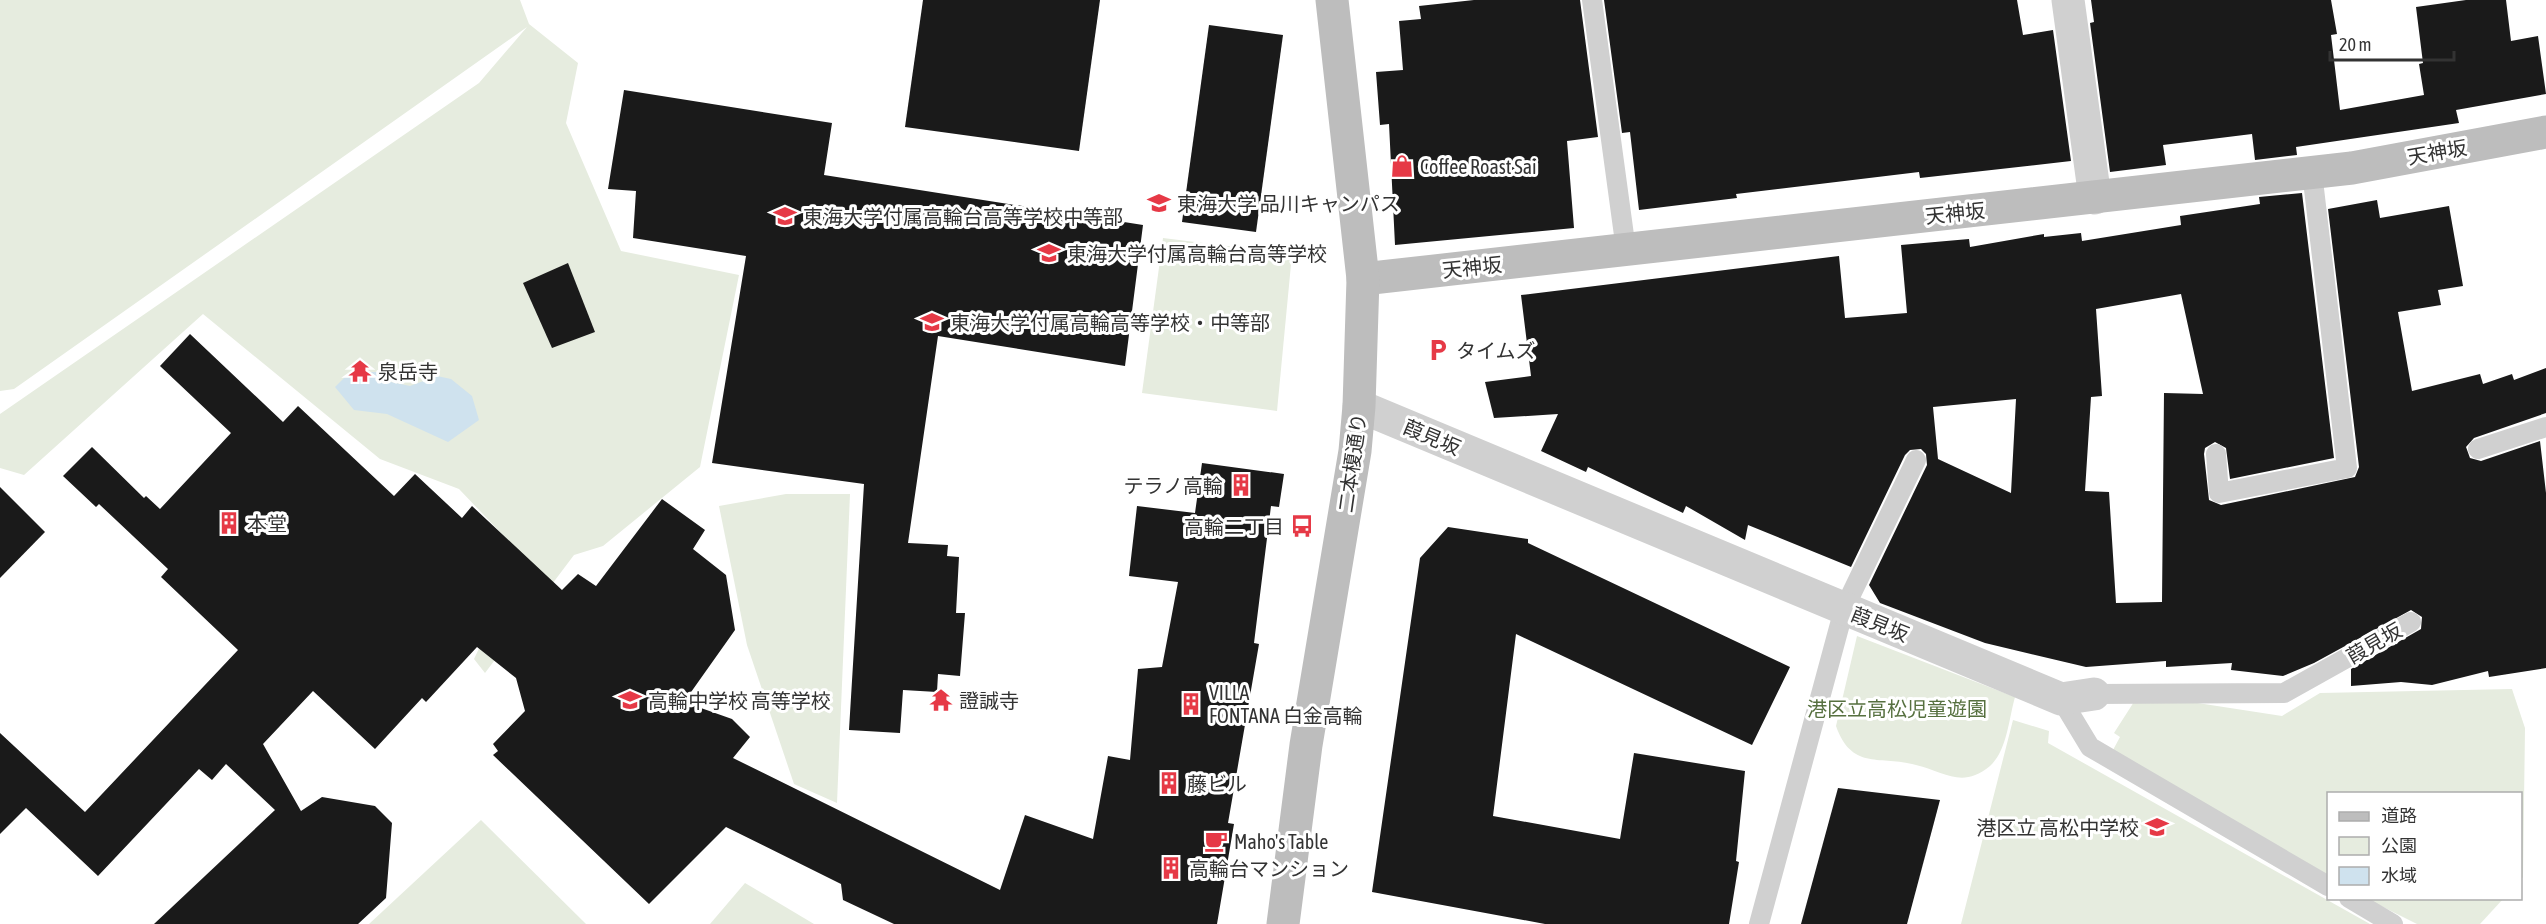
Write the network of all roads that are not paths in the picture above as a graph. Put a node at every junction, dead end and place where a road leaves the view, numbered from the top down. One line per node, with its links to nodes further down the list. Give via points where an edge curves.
1 (1332, 0): 8 (street, 二本榎通り)
2 (1592, 0): 7 (lane)
3 (2068, 0): 6 (street)
4 (2546, 132): 5 (street, 天神坂)
5 (2312, 172): 6 (street, 天神坂); 12 (lane, via 2347,468 2218,493)
6 (2095, 198): 7 (street, 天神坂)
7 (1626, 250): 8 (street, 天神坂)
8 (1363, 279): 9 (street, 二本榎通り)
9 (1359, 406): 14 (street, 葭見坂); 20 (street, 二本榎通り, via 1306,745)
10 (2546, 428): 11 (lane)
11 (2478, 449)
12 (2216, 454)
13 (1916, 460): 14 (lane)
14 (1844, 609): 17 (street, 葭見坂); 21 (lane)
15 (2410, 622): 16 (lane, 葭見坂, via 2284,693)
16 (2094, 694): 17 (street, 葭見坂)
17 (2061, 699): 18 (lane, via 2090,747)
18 (2327, 885)
19 (2352, 900): 22 (lane)
20 (1283, 924)
21 (1759, 924)
22 (2393, 924)

